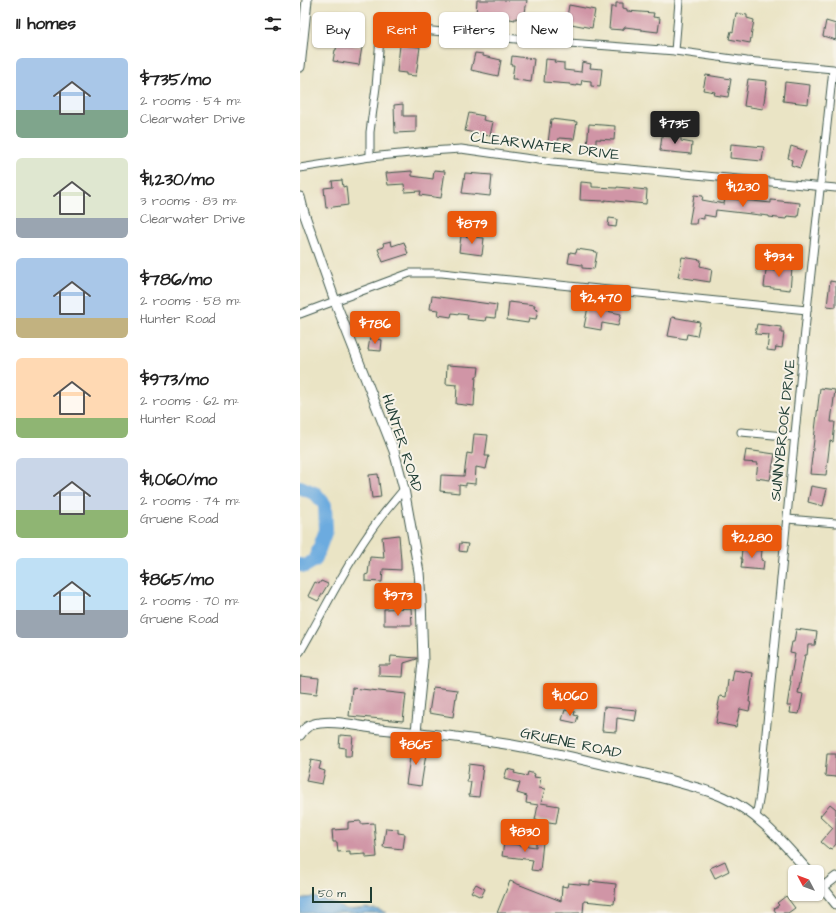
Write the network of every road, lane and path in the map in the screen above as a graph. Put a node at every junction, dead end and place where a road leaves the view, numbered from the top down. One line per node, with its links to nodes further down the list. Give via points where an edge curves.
1 (307, 0): 4 (street)
2 (679, 1): 3 (street)
3 (675, 51): 6 (street, via 381,26 370,132); 8 (street, SUNNYBROOK DRIVE, via 747,61 833,68)
4 (301, 55): 5 (street)
5 (300, 67)
6 (370, 157): 7 (street, CLEARWATER DRIVE); 8 (street, CLEARWATER DRIVE, via 461,149 553,162)
7 (300, 168)
8 (820, 187): 9 (street, CLEARWATER DRIVE); 12 (street, SUNNYBROOK DRIVE)
9 (836, 188)
10 (300, 197): 11 (street, HUNTER ROAD)
11 (335, 301): 12 (street, via 410,273 442,273); 13 (street); 16 (street, HUNTER ROAD, via 394,451)
12 (807, 310): 15 (street, SUNNYBROOK DRIVE)
13 (300, 314)
14 (741, 432): 15 (street)
15 (795, 437): 17 (street, SUNNYBROOK DRIVE)
16 (404, 489): 19 (street, via 368,535); 21 (street, HUNTER ROAD, via 419,572 421,599 422,661)
17 (787, 519): 18 (street); 22 (street, SUNNYBROOK DRIVE)
18 (836, 523)
19 (300, 652)
20 (301, 730): 21 (street, GRUENE ROAD, via 321,722 333,722)
21 (416, 732): 22 (street, GRUENE ROAD, via 511,745 642,772 713,793)
22 (756, 817): 23 (street, GRUENE ROAD)
23 (803, 865)
24 (836, 877): 25 (street)
25 (824, 882)
26 (824, 889): 27 (street)
27 (836, 904)

